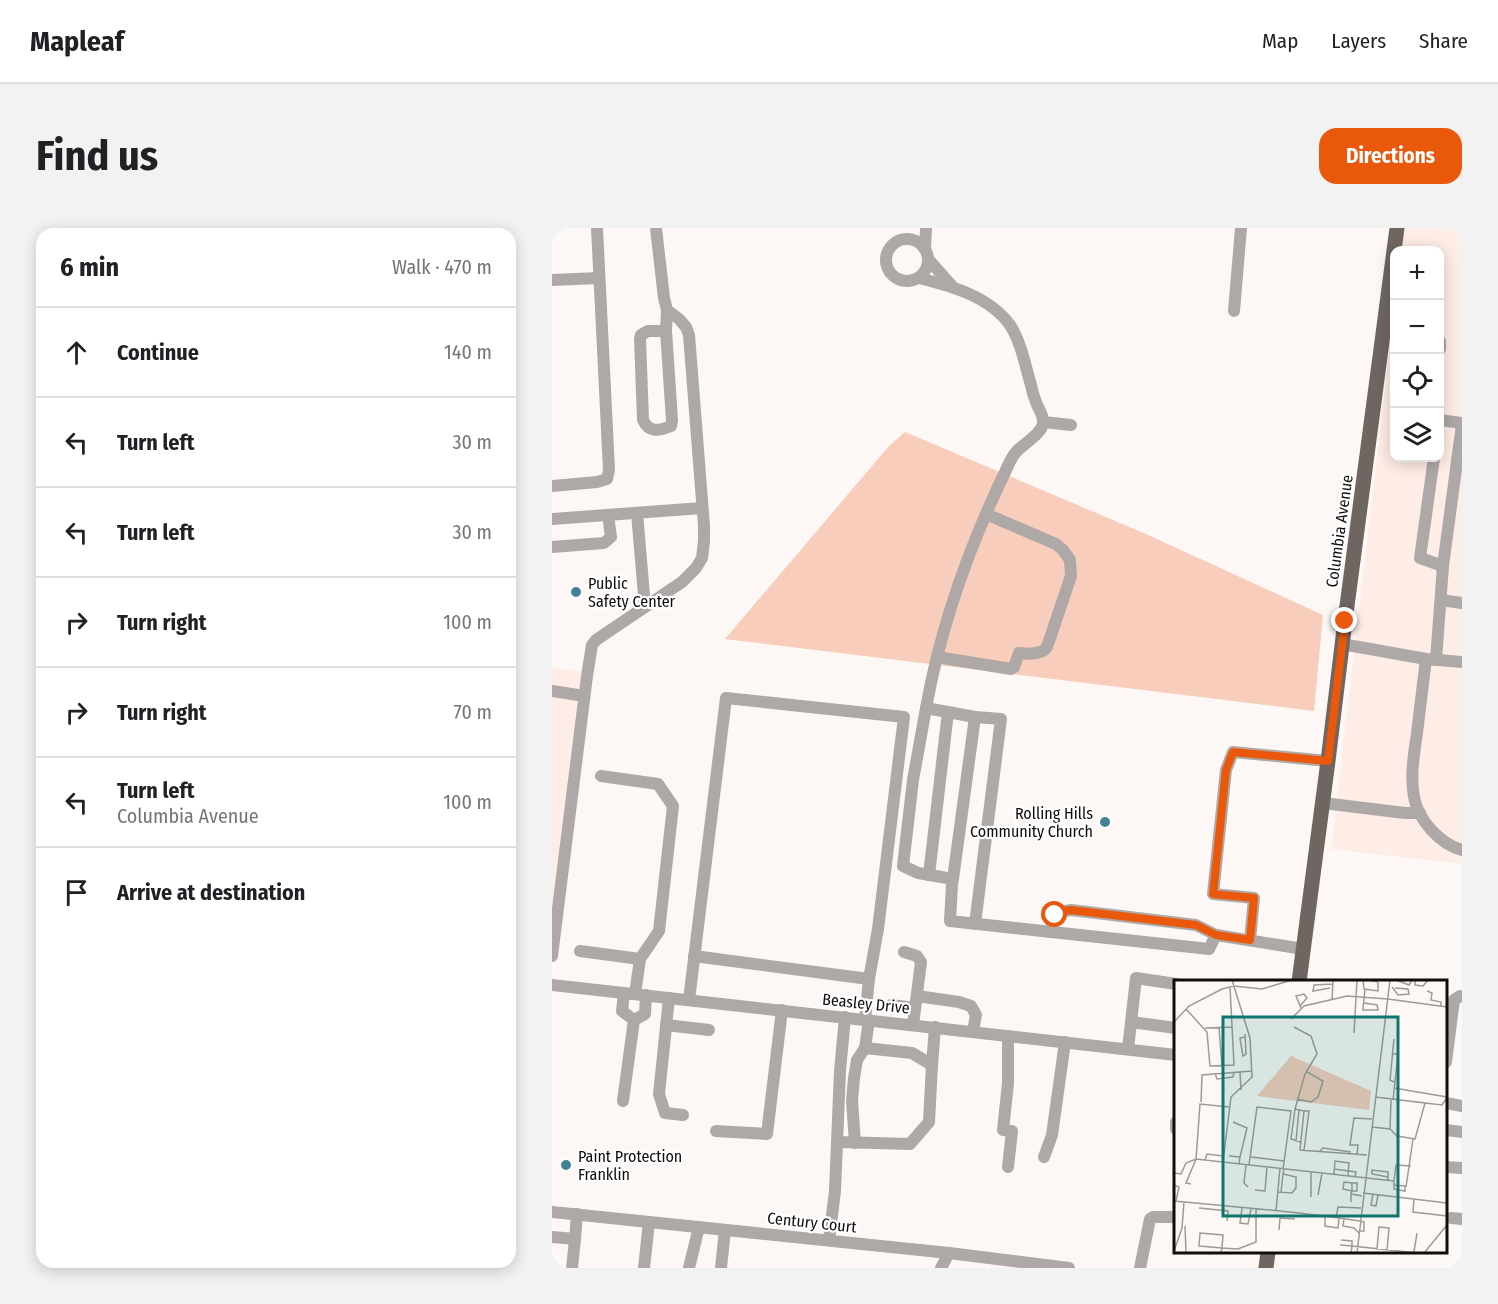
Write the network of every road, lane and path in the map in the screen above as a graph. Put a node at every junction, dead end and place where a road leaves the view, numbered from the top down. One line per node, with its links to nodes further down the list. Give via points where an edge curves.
1 (597, 228): 9 (street)
2 (656, 228): 13 (street)
3 (916, 228): 7 (street)
4 (926, 228): 8 (street)
5 (1241, 228): 14 (street)
6 (1397, 228): 32 (main road, Columbia Avenue)
7 (904, 239): 8 (street, via 917,241); 10 (street, via 888,250 888,270 905,281)
8 (927, 254): 10 (street, via 928,266); 12 (street)
9 (599, 278): 11 (street); 21 (street, via 607,479)
10 (919, 278): 12 (street)
11 (552, 280)
12 (953, 286): 17 (street, via 987,304 1010,325)
13 (667, 310): 15 (street); 22 (street, via 686,327 689,335)
14 (1234, 311)
15 (666, 331): 15 (street, via 672,420 671,426 652,430 644,420 640,339 648,331)
16 (1444, 421): 18 (street)
17 (1044, 422): 19 (street); 24 (street, via 1015,454)
18 (1462, 423): 28 (street)
19 (1071, 425)
20 (1433, 462): 28 (street, via 1420,558)
21 (552, 486)
22 (702, 508): 23 (street); 31 (street, via 702,558 682,582)
23 (637, 513): 25 (street); 31 (street)
24 (987, 513): 33 (street, via 961,577); 33 (street, via 1063,550 1071,567 1068,586 1045,650 1019,652 1011,669)
25 (608, 515): 26 (street); 27 (street, via 611,537 604,543)
26 (552, 519)
27 (552, 547)
28 (1443, 567): 29 (street)
29 (1441, 600): 30 (street); 34 (street)
30 (1462, 603)
31 (645, 607): 37 (street, via 592,645)
32 (1342, 644): 34 (street); 41 (main road, Columbia Avenue)
33 (937, 657): 38 (street)
34 (1431, 659): 35 (street); 44 (street, via 1412,779)
35 (1462, 662)
36 (552, 691): 37 (street)
37 (584, 696): 55 (street)
38 (926, 708): 39 (street); 46 (street)
39 (948, 712): 40 (street); 48 (street)
40 (975, 717): 49 (street); 50 (street, via 1001,719)
41 (1328, 761): 43 (main road, Columbia Avenue); 53 (street, via 1233,752 1226,770 1213,894 1254,898)
42 (601, 777): 60 (street, via 658,784 673,806 659,930)
43 (1323, 803): 44 (street); 54 (main road, Columbia Avenue)
44 (1420, 813): 45 (street, via 1444,841)
45 (1462, 849)
46 (903, 866): 47 (street); 48 (street)
47 (885, 869): 59 (street, via 904,717 726,698); 61 (street)
48 (929, 875): 49 (street)
49 (953, 879): 50 (street, via 950,921)
50 (975, 924): 51 (street)
51 (1051, 932): 52 (street, via 1209,949); 52 (street, via 1055,915 1071,910 1196,925)
52 (1216, 935): 53 (street)
53 (1250, 940): 54 (street)
54 (1303, 949): 62 (main road, Columbia Avenue)
55 (552, 951): 58 (street)
56 (580, 951): 60 (street)
57 (904, 952): 69 (street, via 917,956 921,962)
58 (552, 956)
59 (694, 956): 61 (street); 68 (street)
60 (640, 959): 65 (street)
61 (869, 979): 73 (street)
62 (1299, 980)
63 (1174, 984): 75 (street, via 1136,978)
64 (552, 985): 65 (street, Beasley Drive)
65 (635, 994): 67 (street, Beasley Drive); 74 (street, via 645,1014); 74 (street, via 622,1011)
66 (1462, 996): 86 (street, via 1454,1000)
67 (669, 998): 68 (street, Beasley Drive); 76 (street)
68 (688, 1000): 71 (street, Beasley Drive)
69 (916, 1002): 70 (street); 77 (street); 81 (street, via 959,1002 971,1006 976,1015)
70 (891, 1005)
71 (782, 1010): 72 (street, Beasley Drive); 94 (street, via 767,1134)
72 (845, 1017): 73 (street, Beasley Drive); 96 (street)
73 (867, 1019): 77 (street, Beasley Drive); 84 (street)
74 (634, 1020): 89 (street)
75 (1131, 1022): 79 (street); 85 (street)
76 (666, 1025): 80 (street); 92 (street, via 658,1094 665,1113)
77 (913, 1025): 78 (street, Beasley Drive)
78 (935, 1027): 81 (street, Beasley Drive); 88 (street)
79 (1174, 1028)
80 (709, 1030)
81 (973, 1031): 82 (street, Beasley Drive)
82 (1008, 1035): 83 (street, Beasley Drive); 99 (street, via 1003,1130 1012,1131)
83 (1065, 1042): 85 (street, Beasley Drive); 98 (street, via 1052,1135)
84 (865, 1048): 88 (street, via 912,1053); 97 (street, via 857,1060 854,1078)
85 (1128, 1049): 87 (street, Beasley Drive)
86 (1447, 1054)
87 (1174, 1055)
88 (932, 1065): 97 (street, via 929,1122 910,1144)
89 (623, 1101)
90 (1447, 1103): 91 (street)
91 (1462, 1106)
92 (683, 1115)
93 (1447, 1130): 95 (street)
94 (716, 1131)
95 (1462, 1132)
96 (838, 1142): 97 (street); 110 (street)
97 (855, 1143)
98 (1044, 1157)
99 (1008, 1167)
100 (1447, 1167): 101 (street)
101 (1462, 1168)
102 (552, 1212): 103 (street, Century Court)
103 (577, 1214): 105 (street, Century Court); 109 (street)
104 (1174, 1217): 119 (street, via 1150,1219)
105 (648, 1222): 106 (street, Century Court); 114 (street)
106 (699, 1227): 107 (street, Century Court); 115 (street)
107 (725, 1230): 110 (street, Century Court); 116 (street)
108 (552, 1237): 109 (street)
109 (575, 1239): 113 (street)
110 (829, 1240): 111 (street, Century Court)
111 (949, 1253): 117 (street); 118 (street, Century Court)
112 (1268, 1253): 120 (main road)
113 (572, 1268)
114 (644, 1268)
115 (689, 1268)
116 (721, 1268)
117 (941, 1268)
118 (1069, 1268)
119 (1140, 1268)
120 (1266, 1268)

